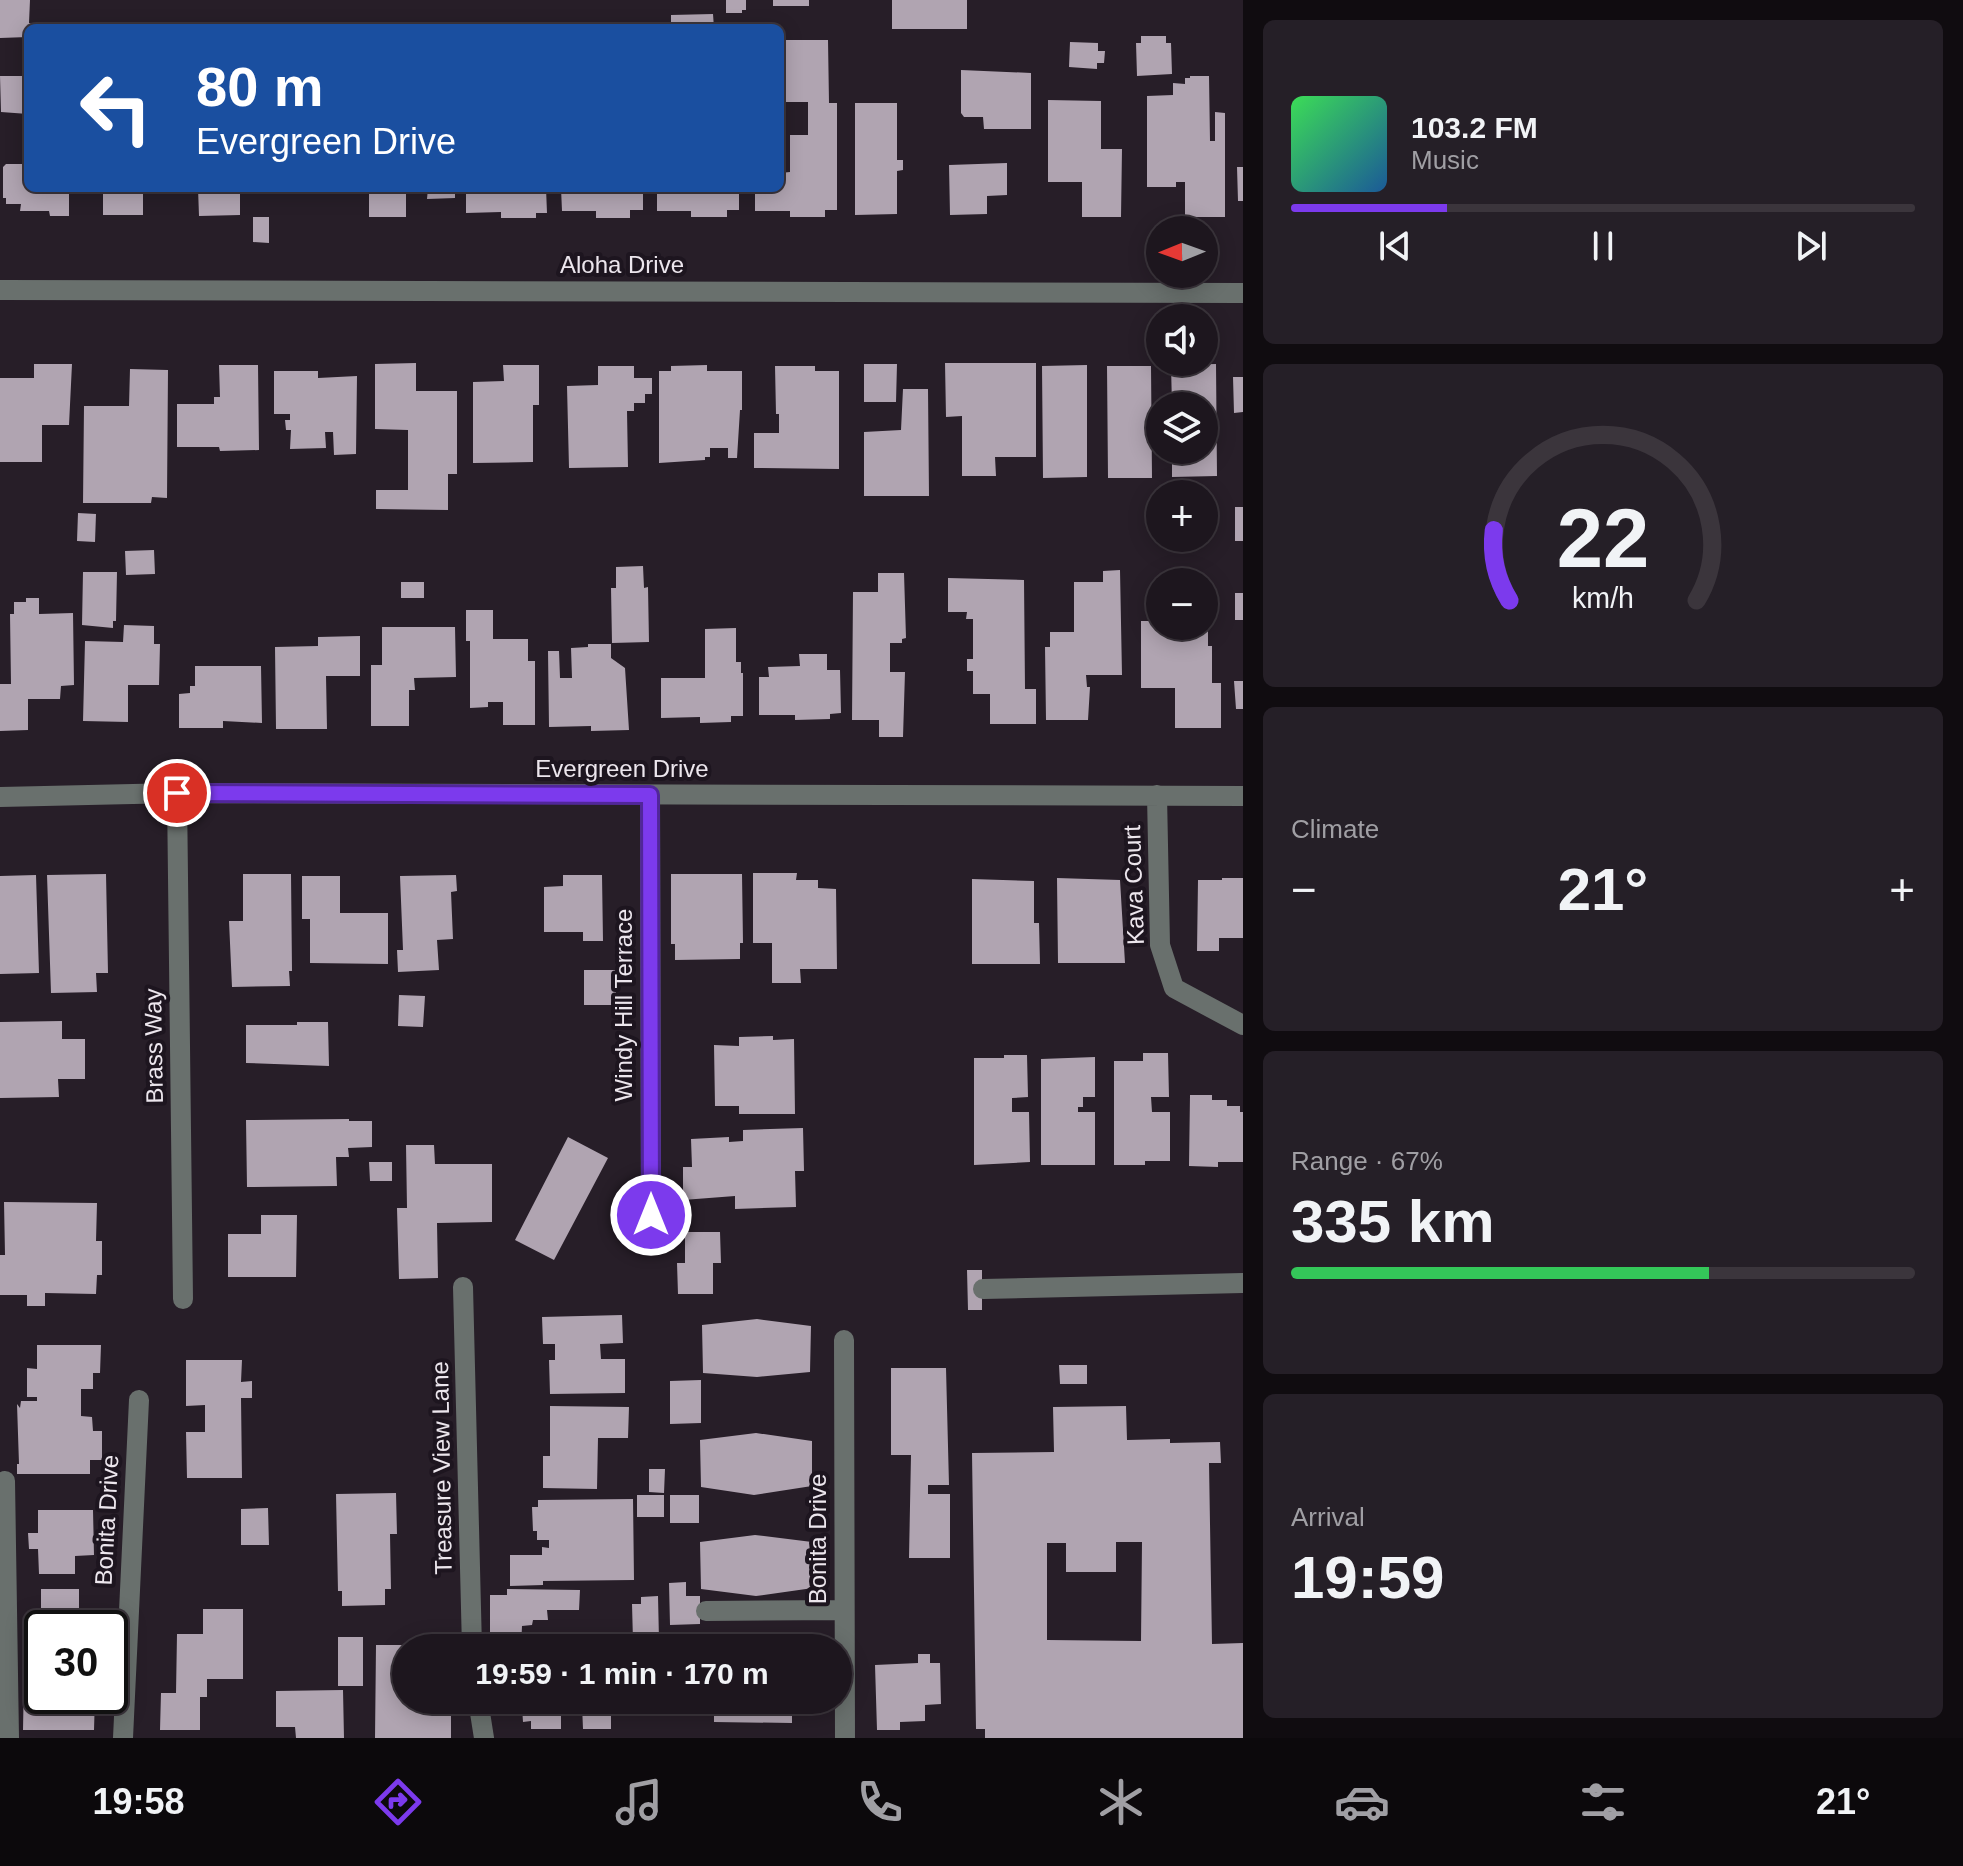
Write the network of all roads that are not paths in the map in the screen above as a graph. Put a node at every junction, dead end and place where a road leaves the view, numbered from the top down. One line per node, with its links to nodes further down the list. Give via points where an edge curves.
1 (0, 290): 2 (street, Aloha Drive)
2 (1243, 293)
3 (177, 793): 4 (street, Evergreen Drive); 7 (street, Evergreen Drive); 13 (street, Brass Way)
4 (650, 795): 5 (street, Evergreen Drive); 9 (street, Windy Hill Terrace)
5 (1157, 795): 6 (street, Evergreen Drive); 8 (street, Kava Court, via 1160,945 1174,988)
6 (1243, 796)
7 (0, 797)
8 (1243, 1025)
9 (651, 1215)
10 (1243, 1283): 12 (street)
11 (463, 1287): 19 (street, Treasure View Lane)
12 (983, 1289)
13 (183, 1299)
14 (844, 1340): 17 (street, Bonita Drive)
15 (139, 1400): 22 (street, Bonita Drive)
16 (5, 1481): 21 (street)
17 (844, 1610): 18 (street); 24 (street, Bonita Drive)
18 (706, 1611)
19 (472, 1634)
20 (480, 1714): 23 (street)
21 (9, 1738)
22 (123, 1738)
23 (484, 1738)
24 (845, 1738)

